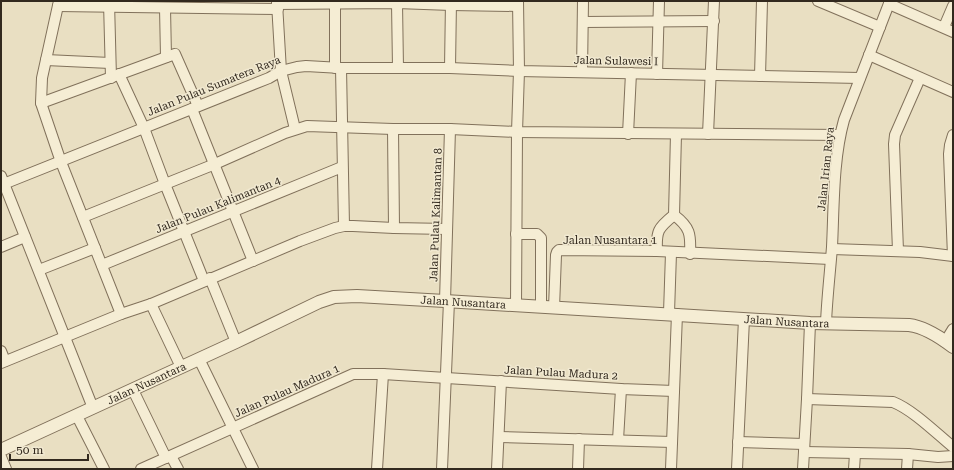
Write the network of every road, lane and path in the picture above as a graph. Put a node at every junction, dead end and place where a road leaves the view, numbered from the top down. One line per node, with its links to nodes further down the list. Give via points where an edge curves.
1 (583, 1): 19 (street)
2 (660, 1): 17 (street)
3 (714, 1): 18 (street)
4 (762, 1): 36 (street)
5 (335, 2): 8 (street); 14 (street); 26 (street)
6 (821, 2): 20 (street)
7 (889, 2): 20 (street, Jalan Irian Raya); 21 (street)
8 (397, 3): 9 (street); 27 (street)
9 (451, 3): 10 (street); 28 (street)
10 (518, 3): 29 (street)
11 (58, 4): 12 (street); 24 (street)
12 (109, 4): 16 (street); 25 (street)
13 (216, 5): 14 (street); 16 (street)
14 (277, 5): 30 (street)
15 (953, 6): 21 (street)
16 (165, 8): 23 (street)
17 (659, 21): 18 (street); 19 (street); 33 (street)
18 (714, 21): 34 (street)
19 (583, 22): 31 (street)
20 (880, 26): 22 (street, Jalan Irian Raya)
21 (948, 29)
22 (869, 55): 37 (street, Jalan Irian Raya); 38 (street)
23 (170, 56): 35 (street); 41 (street)
24 (46, 60): 25 (street); 40 (street)
25 (110, 63): 35 (street)
26 (338, 68): 27 (street, Jalan Pulau Sumatera Raya); 30 (street, Jalan Pulau Sumatera Raya, via 306,66); 42 (street)
27 (398, 68): 28 (street, Jalan Pulau Sumatera Raya)
28 (450, 68): 29 (street, Jalan Pulau Sumatera Raya)
29 (519, 71): 31 (street, Jalan Sulawesi I); 47 (street)
30 (281, 72): 41 (street, Jalan Pulau Sumatera Raya); 44 (street)
31 (582, 72): 32 (street, Jalan Sulawesi I)
32 (631, 73): 33 (street, Jalan Sulawesi I); 48 (street)
33 (657, 74): 34 (street, Jalan Sulawesi I)
34 (712, 75): 36 (street, Jalan Sulawesi I); 50 (street)
35 (115, 76): 40 (street); 43 (street)
36 (760, 76): 37 (street, Jalan Sulawesi I)
37 (860, 78): 51 (street, Jalan Irian Raya)
38 (920, 78): 39 (street); 72 (street, via 895,135)
39 (953, 92)
40 (41, 104): 54 (street)
41 (195, 107): 43 (street, Jalan Pulau Sumatera Raya); 55 (street)
42 (343, 127): 44 (street, via 307,126); 45 (street); 56 (street)
43 (144, 128): 54 (street, Jalan Pulau Sumatera Raya); 58 (street)
44 (295, 129): 55 (street)
45 (393, 129): 46 (street); 63 (street)
46 (450, 129): 47 (street); 64 (street, Jalan Pulau Kalimantan 8)
47 (517, 132): 48 (street); 66 (street)
48 (628, 134): 49 (street)
49 (676, 134): 50 (street); 60 (street)
50 (708, 134): 51 (street)
51 (840, 135): 70 (street, Jalan Irian Raya)
52 (953, 135): 53 (street)
53 (951, 146): 75 (street, via 949,174)
54 (61, 162): 57 (street, Jalan Pulau Sumatera Raya); 61 (street)
55 (215, 164): 58 (street); 59 (street)
56 (342, 167): 59 (street, Jalan Pulau Kalimantan 4); 62 (street)
57 (2, 182): 67 (street)
58 (165, 184): 61 (street); 65 (street)
59 (233, 212): 65 (street, Jalan Pulau Kalimantan 4); 77 (street)
60 (674, 215): 71 (street, via 657,233); 74 (street, via 683,222 691,236)
61 (83, 218): 69 (street)
62 (344, 226): 63 (street); 77 (street)
63 (394, 228): 64 (street)
64 (447, 229): 81 (street, Jalan Pulau Kalimantan 8)
65 (185, 231): 78 (street, Jalan Pulau Kalimantan 4); 80 (street)
66 (516, 234): 83 (street); 84 (street, via 537,234 541,238)
67 (25, 237): 68 (street); 79 (street)
68 (1, 247)
69 (95, 248): 78 (street); 79 (street)
70 (832, 248): 72 (street); 76 (street, Jalan Irian Raya)
71 (656, 251): 73 (street, Jalan Nusantara 1); 85 (street, Jalan Nusantara 1, via 559,250 556,255)
72 (898, 251): 75 (street)
73 (671, 253): 74 (street, Jalan Nusantara 1); 87 (street, Jalan Nusantara 1)
74 (690, 254): 76 (street, Jalan Nusantara 1)
75 (953, 256)
76 (830, 259): 90 (street, Jalan Irian Raya)
77 (253, 261): 80 (street)
78 (102, 265): 86 (street)
79 (39, 270): 92 (street)
80 (207, 280): 82 (street); 93 (street)
81 (447, 301): 83 (street, Jalan Nusantara); 93 (street, Jalan Nusantara, via 334,297); 100 (street, Jalan Pulau Kalimantan 8)
82 (151, 304): 86 (street); 98 (street)
83 (516, 305): 84 (street, Jalan Nusantara)
84 (541, 306): 85 (street, Jalan Nusantara)
85 (554, 308): 87 (street, Jalan Nusantara)
86 (121, 314): 92 (street)
87 (673, 314): 88 (street, Jalan Nusantara); 104 (street, Jalan Nusantara 1)
88 (744, 319): 89 (street, Jalan Nusantara); 113 (street)
89 (810, 323): 90 (street, Jalan Nusantara); 105 (street)
90 (826, 323): 94 (street, Jalan Nusantara, via 917,326)
91 (953, 329): 94 (street)
92 (65, 337): 97 (street); 106 (street)
93 (236, 342): 96 (street, Jalan Nusantara)
94 (949, 344)
95 (1, 351): 97 (street)
96 (199, 359): 98 (street, Jalan Nusantara); 108 (street)
97 (3, 362)
98 (181, 367): 103 (street, Jalan Nusantara)
99 (383, 374): 100 (street, Jalan Pulau Madura 1); 108 (street, Jalan Pulau Madura 1, via 353,374 344,377); 127 (street)
100 (446, 379): 101 (street, Jalan Pulau Madura 2); 128 (street, Jalan Pulau Kalimantan 8)
101 (501, 381): 102 (street, Jalan Pulau Madura 2); 109 (street)
102 (621, 389): 104 (street, Jalan Pulau Madura 2); 111 (street)
103 (133, 390): 106 (street, Jalan Nusantara); 121 (street)
104 (674, 391): 112 (street, Jalan Nusantara 1)
105 (807, 398): 114 (street, via 893,402 901,405); 115 (street)
106 (93, 408): 107 (street, Jalan Nusantara)
107 (77, 416): 116 (street, Jalan Nusantara); 123 (street)
108 (233, 428): 121 (street, Jalan Pulau Madura 1); 126 (street)
109 (499, 436): 110 (street); 129 (street)
110 (578, 439): 111 (street); 130 (street)
111 (618, 440): 112 (street)
112 (672, 442): 131 (street, Jalan Nusantara 1)
113 (738, 442): 115 (street); 132 (street)
114 (953, 447)
115 (804, 448): 117 (street); 133 (street)
116 (1, 450)
117 (855, 454): 118 (street); 134 (street)
118 (908, 454): 119 (street); 135 (street)
119 (953, 456)
120 (1, 457): 122 (street)
121 (169, 457): 124 (street, Jalan Pulau Madura 1); 125 (street)
122 (6, 469)
123 (104, 469)
124 (141, 469)
125 (178, 469)
126 (253, 469)
127 (377, 469)
128 (442, 469)
129 (497, 469)
130 (578, 469)
131 (671, 469)
132 (737, 469)
133 (803, 469)
134 (854, 469)
135 (907, 469)

